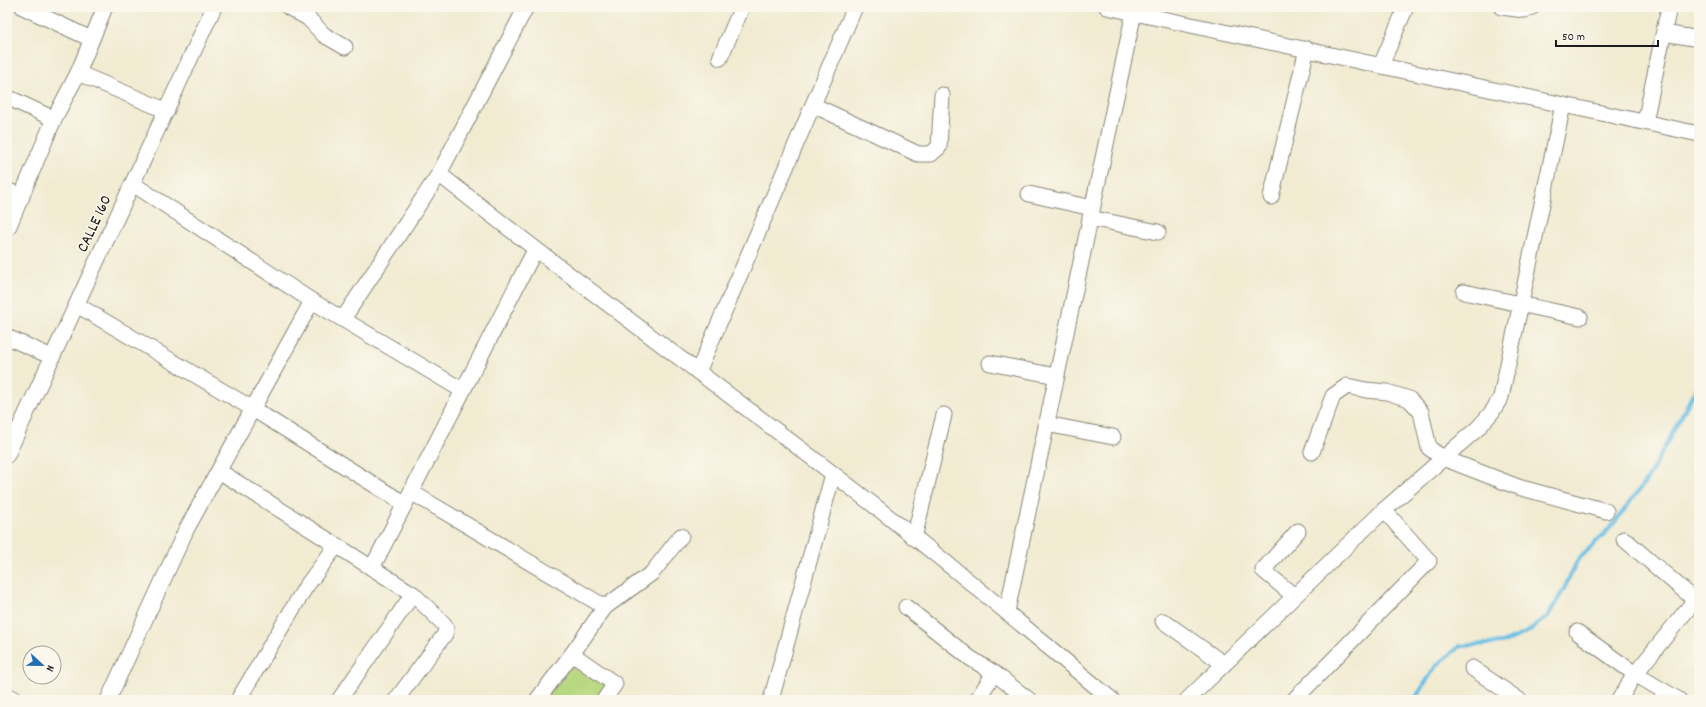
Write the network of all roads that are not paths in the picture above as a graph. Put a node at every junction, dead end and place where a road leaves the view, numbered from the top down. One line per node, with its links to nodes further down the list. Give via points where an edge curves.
1 (23, 7): 15 (street)
2 (105, 7): 15 (street)
3 (214, 7): 26 (street, CALLE 160)
4 (288, 7): 17 (street, via 308,18 324,35)
5 (526, 7): 30 (street)
6 (742, 7): 19 (street)
7 (855, 7): 25 (street)
8 (1108, 7): 13 (street)
9 (1406, 7): 20 (street)
10 (1501, 7): 11 (street, via 1525,10)
11 (1532, 7)
12 (1669, 7): 14 (street)
13 (1134, 12): 18 (street); 36 (street)
14 (1664, 33): 16 (street); 28 (street)
15 (91, 39): 21 (street)
16 (1699, 39)
17 (345, 47)
18 (1307, 49): 20 (street); 35 (street)
19 (720, 58)
20 (1381, 65): 24 (street)
21 (78, 73): 26 (street); 27 (street)
22 (942, 95): 25 (street, via 939,147 931,154 918,154)
23 (7, 97): 27 (street)
24 (1563, 104): 28 (street); 42 (street)
25 (813, 105): 49 (street)
26 (166, 111): 31 (street, CALLE 160)
27 (54, 119): 34 (street)
28 (1645, 122): 29 (street)
29 (1699, 134)
30 (439, 174): 39 (street); 45 (street)
31 (133, 184): 41 (street); 43 (street, CALLE 160)
32 (7, 190): 34 (street)
33 (1029, 194): 36 (street)
34 (22, 197): 37 (street)
35 (1271, 197)
36 (1091, 213): 38 (street); 50 (street)
37 (8, 228)
38 (1158, 232)
39 (535, 250): 49 (street); 51 (street)
40 (1464, 292): 42 (street)
41 (312, 301): 45 (street); 52 (street)
42 (1520, 304): 44 (street); 58 (street, via 1500,396 1492,412 1478,428)
43 (77, 305): 47 (street, CALLE 160); 52 (street)
44 (1580, 318)
45 (343, 319): 51 (street)
46 (7, 337): 47 (street)
47 (52, 357): 57 (street, CALLE 160)
48 (990, 363): 50 (street)
49 (698, 372): 60 (street)
50 (1056, 376): 54 (street)
51 (462, 390): 61 (street)
52 (253, 408): 59 (street); 61 (street)
53 (944, 415): 66 (street)
54 (1046, 424): 55 (street); 75 (street)
55 (1113, 437)
56 (1312, 452): 58 (street, via 1333,396 1347,386 1387,392 1409,400 1421,412 1430,448)
57 (7, 455)
58 (1443, 458): 62 (street); 63 (street, via 1518,487)
59 (219, 471): 68 (street); 87 (street, via 186,530)
60 (834, 474): 66 (street); 84 (street)
61 (408, 498): 69 (street); 73 (street)
62 (1384, 510): 71 (street); 97 (street, via 1429,561)
63 (1606, 511)
64 (1298, 531): 71 (street, via 1263,570)
65 (681, 536): 73 (street, via 652,573)
66 (914, 538): 75 (street)
67 (1624, 539): 72 (street)
68 (336, 546): 69 (street); 88 (street, via 305,588)
69 (372, 568): 70 (street)
70 (413, 594): 89 (street); 90 (street, via 446,629 445,634)
71 (1294, 596): 79 (street)
72 (1697, 598): 82 (street)
73 (605, 607): 78 (street)
74 (906, 607): 81 (street, via 970,658)
75 (1007, 611): 95 (street)
76 (1163, 621): 79 (street)
77 (1577, 632): 82 (street)
78 (572, 654): 91 (street); 92 (street, via 615,684)
79 (1224, 664): 96 (street)
80 (1472, 668): 85 (street)
81 (994, 673): 93 (street); 94 (street)
82 (1635, 674): 98 (street); 99 (street)
83 (7, 695): 86 (street)
84 (776, 698)
85 (1514, 698)
86 (17, 700)
87 (108, 700)
88 (238, 700)
89 (339, 700)
90 (396, 700)
91 (537, 700)
92 (604, 700)
93 (977, 700)
94 (1029, 700)
95 (1112, 700)
96 (1187, 700)
97 (1294, 700)
98 (1619, 700)
99 (1680, 700)

